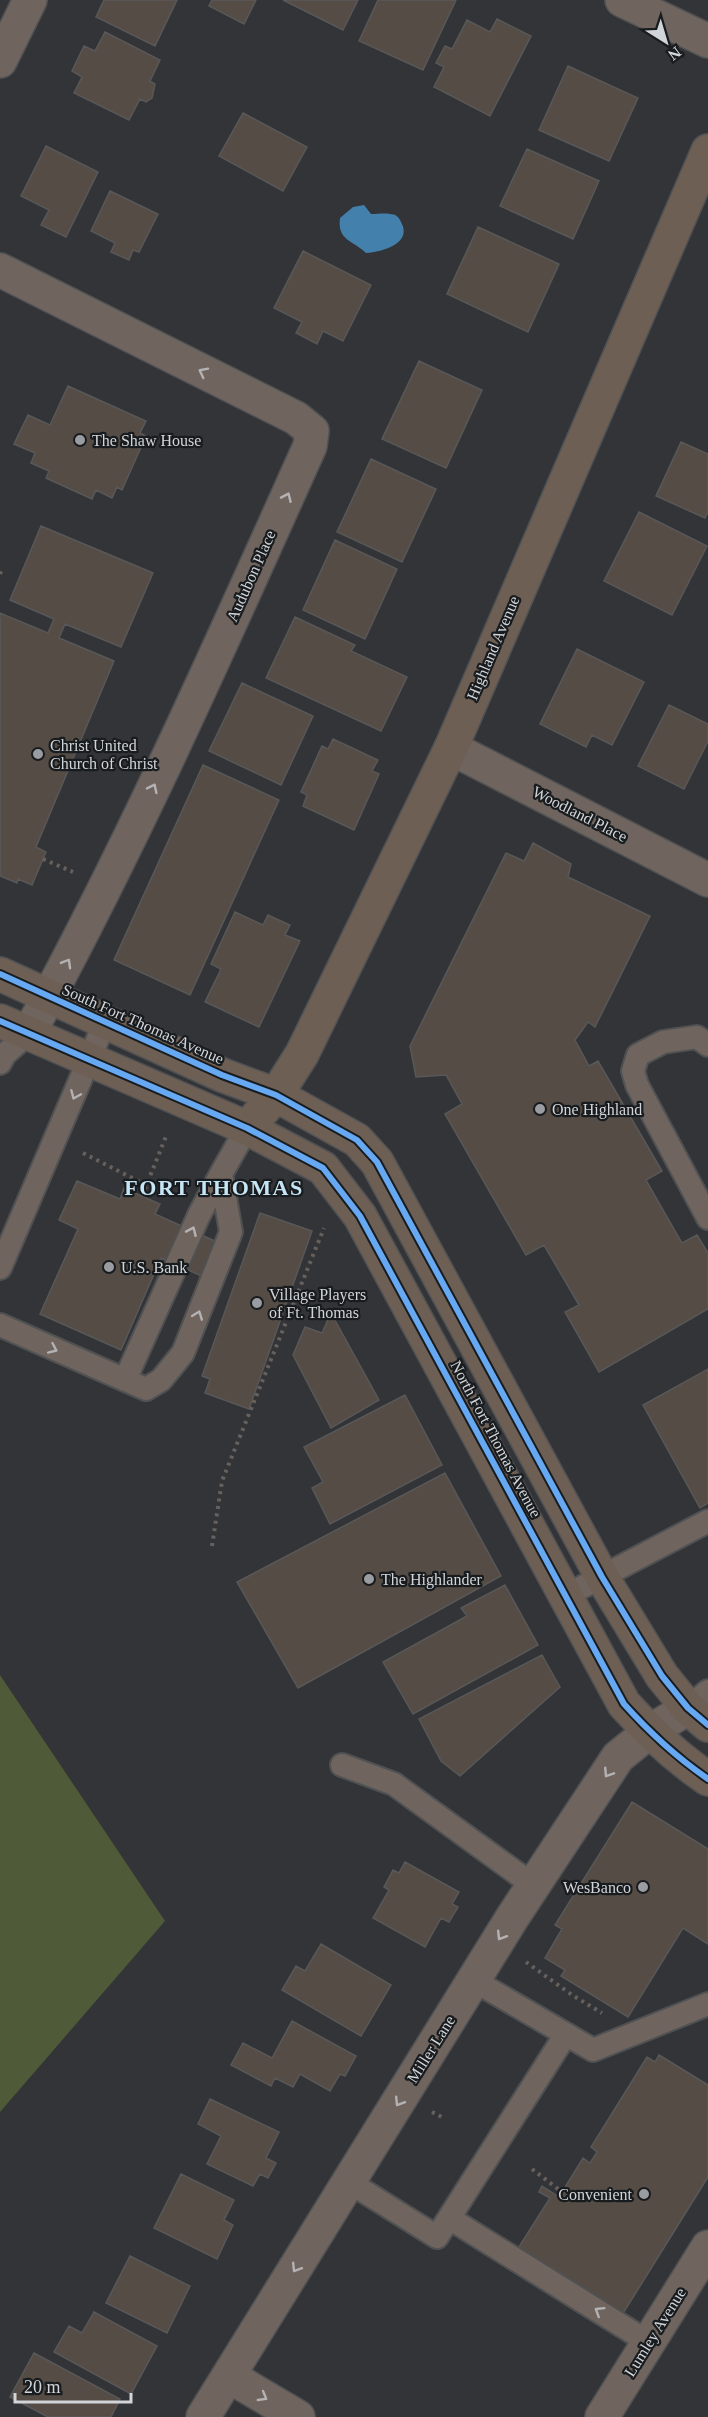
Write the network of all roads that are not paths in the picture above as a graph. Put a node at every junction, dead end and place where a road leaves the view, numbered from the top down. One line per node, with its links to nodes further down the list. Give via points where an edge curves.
1 (30, 0): 4 (street)
2 (622, 0): 3 (street)
3 (708, 41)
4 (0, 62)
5 (708, 151): 7 (main road, Highland Avenue)
6 (2, 275): 10 (street, Audubon Place, one-way to 6, via 71,958 210,668 310,446 312,431 296,418)
7 (451, 748): 8 (street, Woodland Place); 16 (main road, Highland Avenue, via 302,1054)
8 (708, 879)
9 (0, 974): 10 (main road, South Fort Thomas Avenue)
10 (49, 995): 11 (main road, South Fort Thomas Avenue); 12 (street, Audubon Place)
11 (105, 1022): 14 (lane); 16 (main road, South Fort Thomas Avenue)
12 (15, 1027): 14 (main road); 15 (lane)
13 (708, 1045): 19 (lane, via 697,1037 663,1042 638,1055 633,1071 637,1086)
14 (90, 1060): 17 (main road); 20 (lane, one-way to 20)
15 (0, 1063)
16 (276, 1095): 17 (main road, Highland Avenue); 24 (main road, North Fort Thomas Avenue, via 357,1140 376,1162)
17 (248, 1128): 18 (lane); 25 (main road, North Fort Thomas Avenue, via 323,1167 360,1216)
18 (221, 1174): 22 (lane, one-way to 18); 22 (lane, one-way to 18, via 146,1389 161,1380 183,1353 231,1232)
19 (708, 1218)
20 (0, 1268)
21 (0, 1325): 22 (lane, one-way to 22)
22 (125, 1380)
23 (708, 1521): 24 (lane)
24 (602, 1576): 25 (lane); 26 (main road, North Fort Thomas Avenue, via 662,1676)
25 (565, 1596): 27 (main road, North Fort Thomas Avenue, via 624,1704)
26 (702, 1708): 27 (street, Miller Lane)
27 (649, 1732): 29 (main road, North Fort Thomas Avenue); 30 (street, Miller Lane, one-way to 30, via 618,1757)
28 (342, 1765): 30 (lane, via 394,1784)
29 (708, 1779)
30 (533, 1885): 31 (street, Miller Lane, one-way to 31)
31 (473, 1980): 33 (lane); 34 (street, Miller Lane, one-way to 34)
32 (708, 2004): 33 (lane, via 593,2050)
33 (566, 2034): 35 (lane)
34 (349, 2182): 35 (lane, via 437,2237); 38 (street, Miller Lane, one-way to 38)
35 (449, 2218): 37 (lane, one-way to 35)
36 (708, 2247): 37 (street, Lumley Avenue)
37 (648, 2342): 41 (street, Lumley Avenue)
38 (229, 2376): 39 (street, Miller Lane); 40 (street, one-way to 40)
39 (204, 2417)
40 (298, 2417)
41 (603, 2417)

